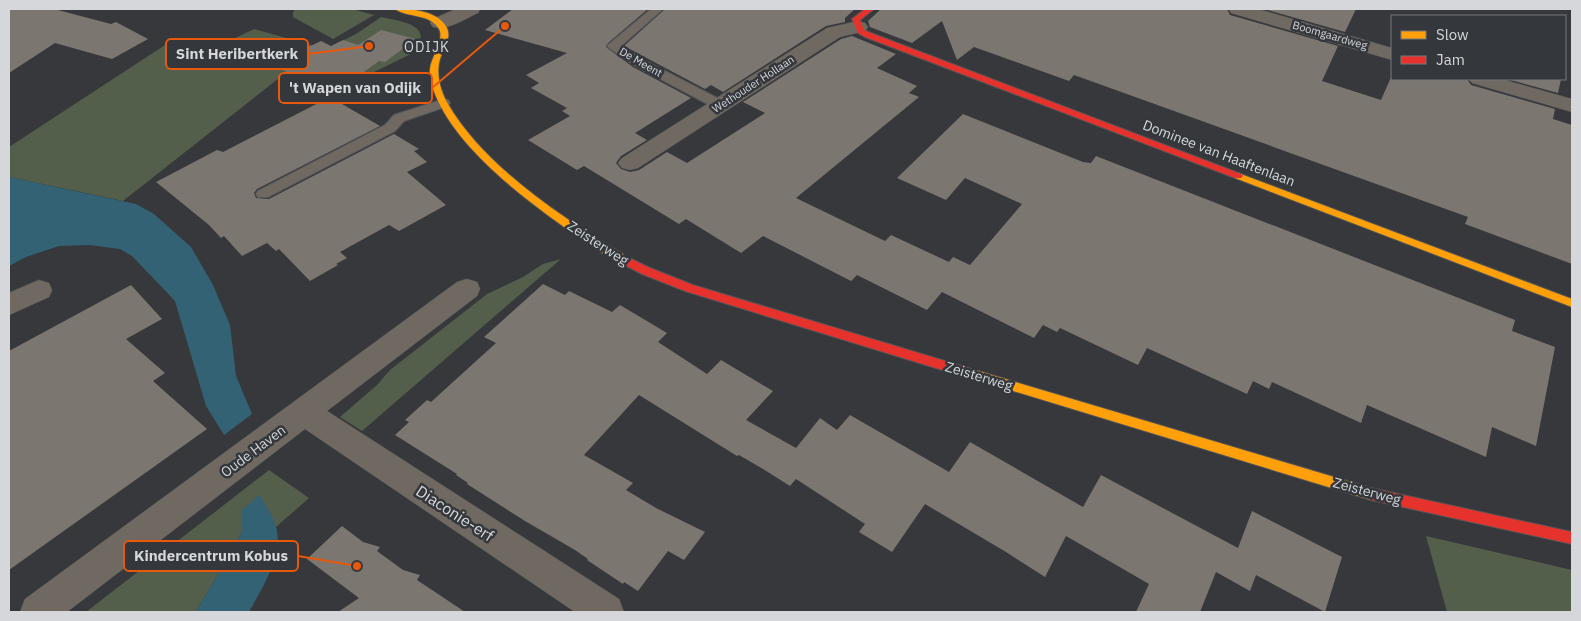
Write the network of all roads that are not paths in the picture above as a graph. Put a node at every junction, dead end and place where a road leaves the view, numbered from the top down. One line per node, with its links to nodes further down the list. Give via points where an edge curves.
1 (399, 9): 6 (street, via 422,14)
2 (471, 9): 6 (street)
3 (657, 9): 11 (lane, De Meent, via 613,46)
4 (870, 9): 7 (street, via 856,19)
5 (1238, 9): 8 (street, Boomgaardweg)
6 (440, 23): 10 (street, Zeisterweg, via 445,29 445,36 434,67 436,85)
7 (858, 26): 11 (street, Wethouder Hollaan, via 834,32); 17 (street, Dominee van Haaftenlaan, via 868,35)
8 (1391, 54)
9 (1482, 80): 12 (street)
10 (444, 103): 14 (lane, via 399,118 390,128); 20 (street, Zeisterweg, via 462,130 537,200 632,264 675,283 1371,494)
11 (720, 105): 13 (street, Wethouder Hollaan)
12 (1572, 106)
13 (630, 163)
14 (263, 194)
15 (467, 289): 19 (street, Oude Haven)
16 (39, 290): 18 (street)
17 (1572, 303)
18 (9, 305)
19 (304, 412): 21 (street, Oude Haven); 22 (street, Diaconie-erf)
20 (1572, 538)
21 (38, 612)
22 (606, 612)

